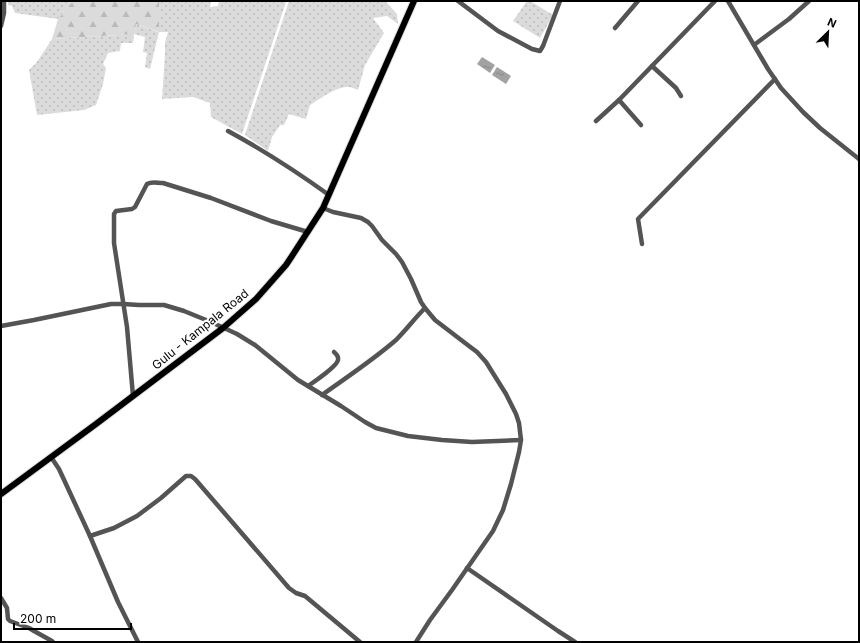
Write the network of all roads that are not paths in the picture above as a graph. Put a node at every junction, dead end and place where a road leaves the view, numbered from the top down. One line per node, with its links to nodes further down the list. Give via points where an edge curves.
1 (4, 1): 9 (street)
2 (414, 1): 20 (main road, Gulu - Kampala Road)
3 (458, 1): 4 (street, via 498,31 540,52)
4 (560, 1)
5 (638, 1): 10 (street)
6 (715, 1): 12 (street)
7 (728, 1): 11 (street)
8 (809, 1): 11 (street)
9 (1, 26)
10 (615, 28)
11 (754, 45): 13 (street)
12 (652, 66): 14 (street); 15 (street)
13 (774, 79): 19 (street, via 803,112); 23 (street, via 638,219)
14 (681, 96)
15 (619, 100): 16 (street); 17 (street)
16 (596, 121)
17 (641, 125)
18 (228, 131): 20 (street, via 278,160)
19 (859, 160)
20 (329, 195): 21 (main road, Gulu - Kampala Road)
21 (323, 208): 22 (main road, Gulu - Kampala Road); 25 (street, via 368,222 406,268)
22 (308, 232): 24 (street, via 211,198 163,183 150,182 135,207 116,211 114,214 114,243); 27 (main road, Gulu - Kampala Road, via 266,288)
23 (642, 244)
24 (123, 304): 26 (street, via 111,304); 27 (street, via 173,307); 31 (street)
25 (425, 308): 30 (street, via 387,348); 32 (street, via 435,320 486,362 516,414)
26 (1, 326)
27 (223, 328): 29 (street, via 255,345); 31 (main road, Gulu - Kampala Road)
28 (334, 352): 29 (street, via 338,357 337,364)
29 (308, 386): 30 (street)
30 (322, 395): 32 (street, via 376,428 408,436 472,442)
31 (133, 396): 33 (main road, Gulu - Kampala Road)
32 (521, 440): 36 (street, via 503,510 493,531)
33 (51, 457): 34 (main road, Gulu - Kampala Road); 35 (street)
34 (1, 494)
35 (90, 536): 39 (street); 40 (street, via 114,528 137,516 186,476 191,476 289,588 305,596)
36 (467, 568): 41 (street); 42 (street)
37 (1, 598): 38 (street, via 10,621 30,628)
38 (53, 642)
39 (138, 642)
40 (360, 642)
41 (416, 642)
42 (575, 642)

